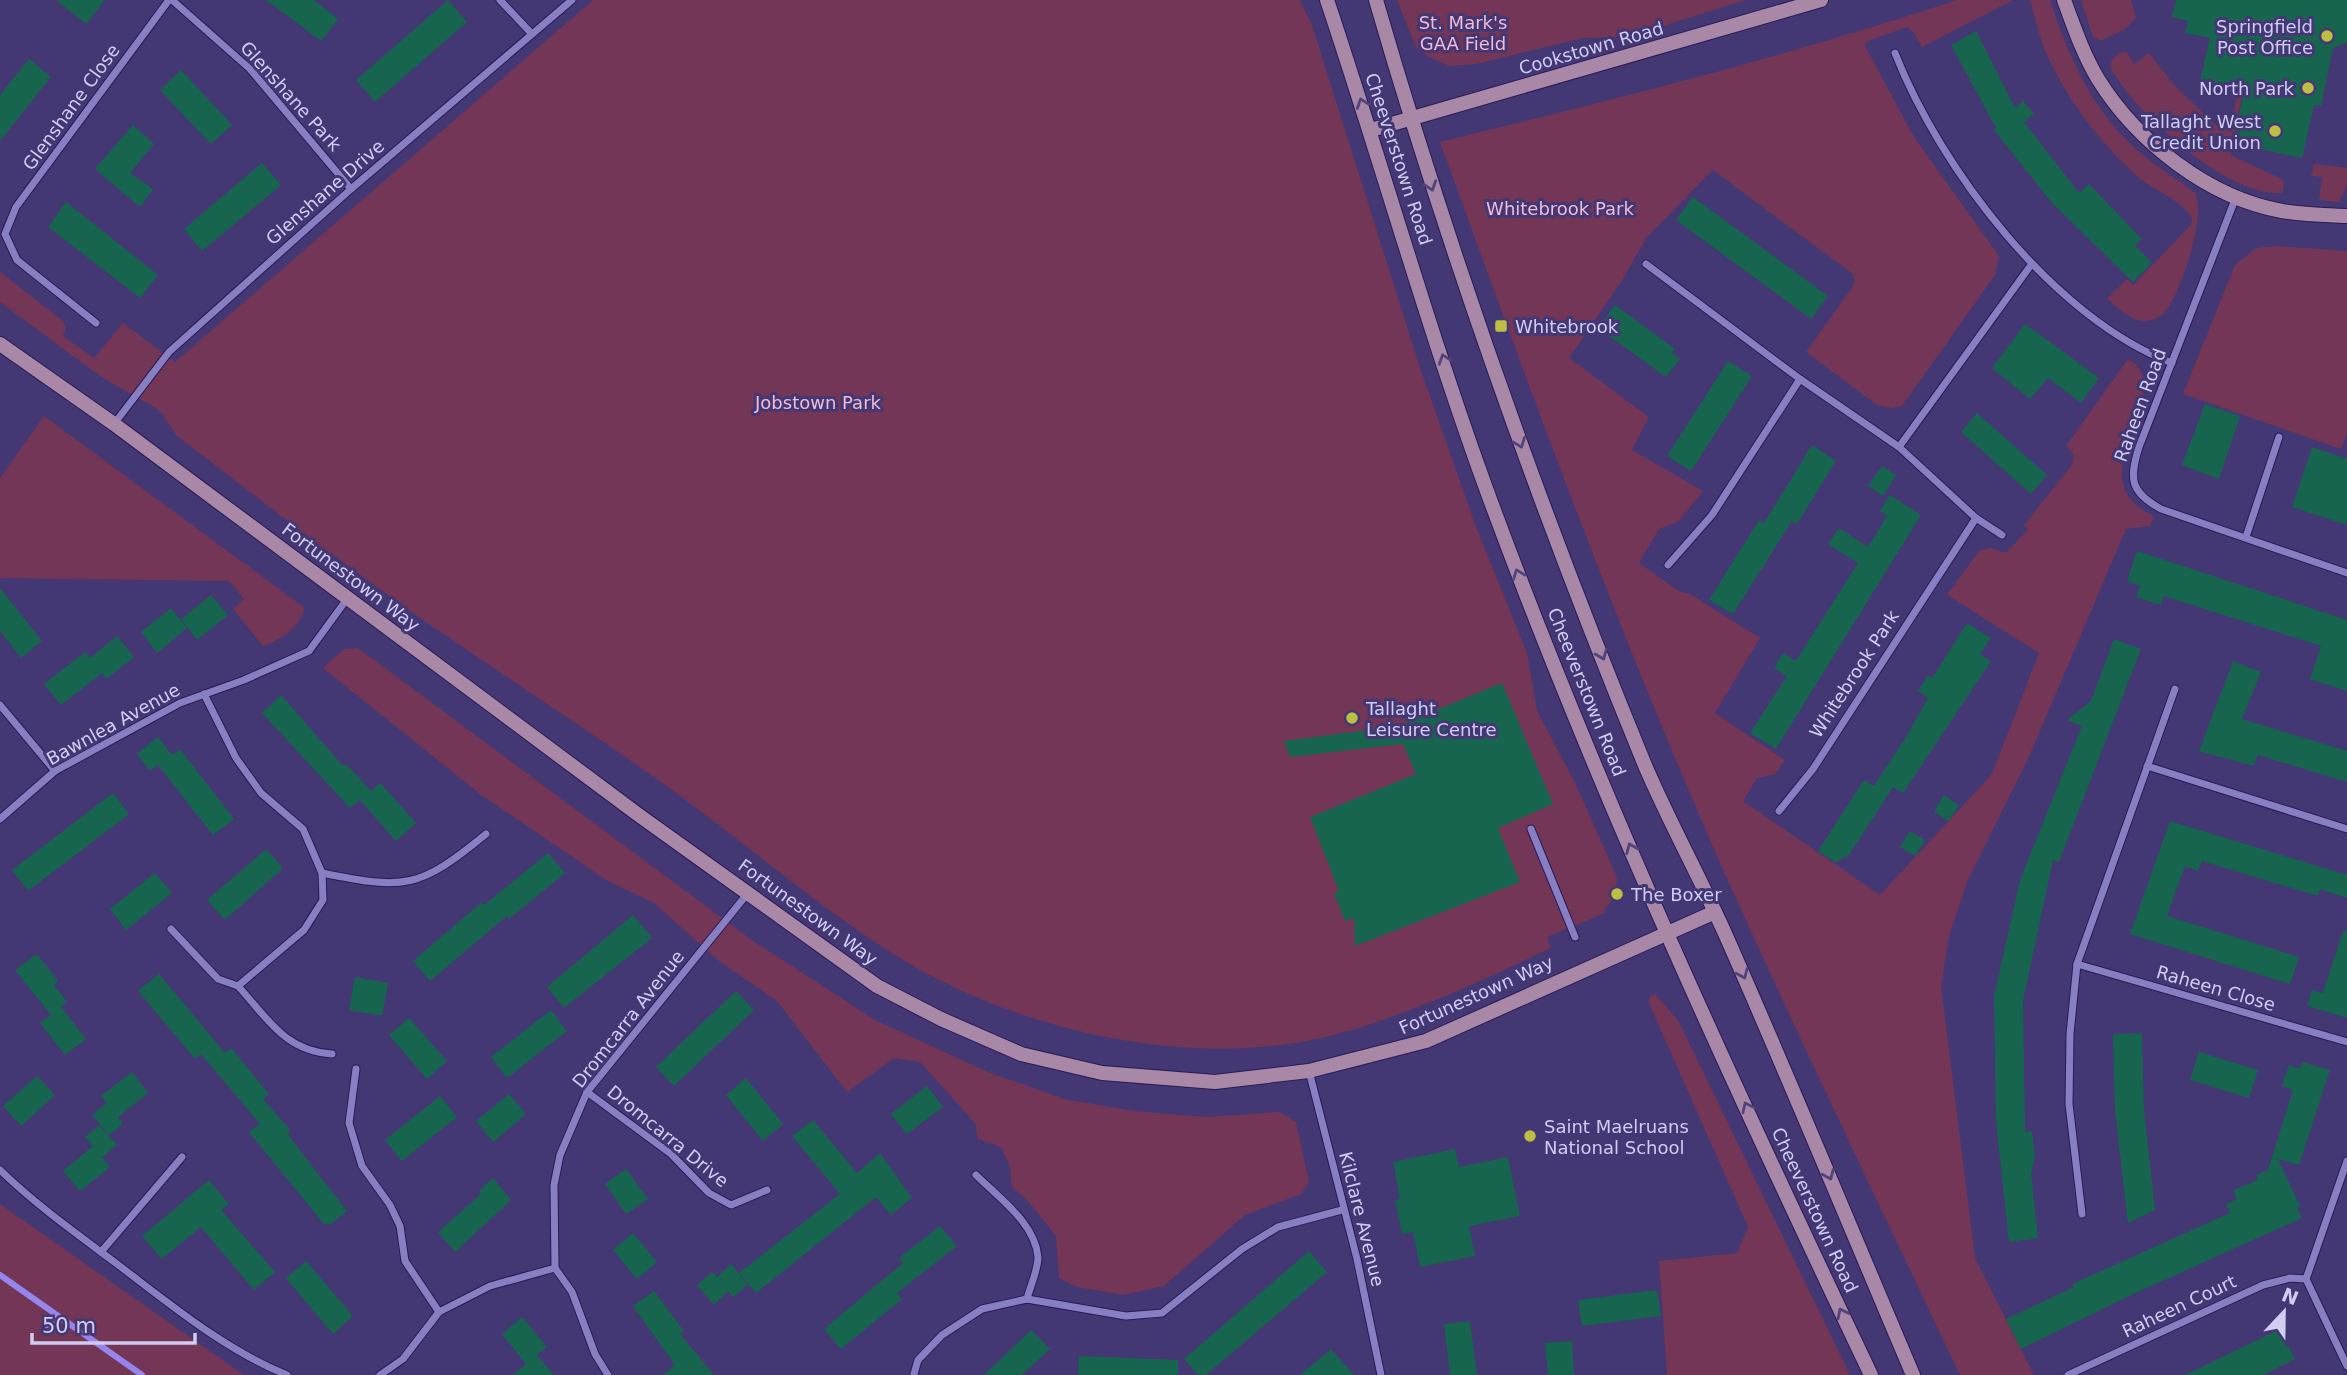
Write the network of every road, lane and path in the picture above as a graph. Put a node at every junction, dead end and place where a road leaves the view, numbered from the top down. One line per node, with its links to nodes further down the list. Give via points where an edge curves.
1 (171, 0): 12 (street, Glenshane Park, via 250,69); 17 (street, Glenshane Close, via 16,207 5,234 17,260)
2 (500, 0): 8 (street)
3 (572, 0): 8 (street, Glenshane Drive)
4 (1328, 0): 11 (main road, Cheeverstown Road, one-way to 4)
5 (1376, 0): 10 (main road, Cheeverstown Road)
6 (1821, 0): 10 (main road, Cookstown Road)
7 (2064, 0): 13 (main road, via 2097,77 2141,132 2179,164)
8 (532, 34): 12 (street, Glenshane Drive)
9 (1895, 53): 16 (street, via 1922,114 1944,149)
10 (1411, 121): 11 (main road, Cookstown Road); 42 (main road, Cheeverstown Road, one-way to 42, via 1511,419 1579,596 1646,766)
11 (1371, 130): 44 (main road, Cheeverstown Road, one-way to 11, via 1563,692 1489,499)
12 (351, 189): 21 (street, Glenshane Drive, via 169,352)
13 (2236, 196): 14 (main road, via 2280,211); 19 (street, Raheen Road)
14 (2347, 216)
15 (1646, 264): 20 (street)
16 (2031, 265): 19 (street, via 2130,345); 23 (street)
17 (96, 323)
18 (0, 344): 21 (main road, Fortunestown Way)
19 (2172, 363): 26 (street, Raheen Road, via 2138,447 2132,470 2134,485 2161,509)
20 (1800, 379): 23 (street); 27 (street, via 1712,515)
21 (114, 424): 29 (main road, Fortunestown Way)
22 (2278, 438): 26 (street)
23 (1899, 447): 24 (street)
24 (1976, 517): 25 (street); 35 (street, Whitebrook Park, via 1811,770)
25 (2002, 535)
26 (2246, 537): 28 (street, Raheen Road)
27 (1668, 565)
28 (2347, 573)
29 (347, 599): 31 (street, Bawnlea Avenue, via 309,652); 41 (main road, Fortunestown Way)
30 (2175, 689): 33 (street)
31 (204, 694): 34 (street, Bawnlea Avenue); 40 (street, via 236,758 261,793 303,829)
32 (0, 705): 34 (street)
33 (2147, 766): 38 (street); 46 (street)
34 (55, 771): 36 (street, Bawnlea Avenue)
35 (1779, 811)
36 (0, 819)
37 (1531, 829): 45 (street)
38 (2347, 829)
39 (486, 834): 40 (street, via 421,880 380,885)
40 (322, 873): 47 (street, via 323,900 304,930)
41 (748, 892): 51 (main road, Fortunestown Way, via 877,986 1021,1054 1102,1073 1215,1083); 52 (street, Dromcarra Avenue)
42 (1715, 912): 44 (main road, Fortunestown Way); 72 (main road, Cheeverstown Road, one-way to 72)
43 (171, 929): 47 (street, via 218,979)
44 (1668, 933): 51 (main road, Fortunestown Way, via 1426,1041); 71 (main road, Cheeverstown Road, one-way to 44)
45 (1575, 937)
46 (2077, 964): 48 (street, Raheen Close); 59 (street, via 2069,1104)
47 (238, 986): 49 (street, via 286,1040 311,1053)
48 (2347, 1042)
49 (332, 1054)
50 (356, 1069): 64 (street, via 349,1123 362,1166 390,1205 400,1226 405,1261)
51 (1309, 1070): 58 (street, Kilclare Avenue)
52 (587, 1093): 57 (street, Dromcarra Drive, via 671,1154 709,1193 731,1205); 61 (street, Dromcarra Avenue, via 560,1155 554,1185)
53 (181, 1157): 60 (street)
54 (2347, 1161): 62 (street)
55 (0, 1170): 60 (street)
56 (976, 1175): 63 (street, via 1034,1237 1038,1259)
57 (767, 1190)
58 (1342, 1210): 63 (street, via 1278,1227 1242,1249 1161,1313 1126,1316); 70 (street, Kilclare Avenue)
59 (2082, 1214)
60 (101, 1252): 67 (street, via 184,1315)
61 (555, 1268): 64 (street, via 491,1286); 69 (street, via 572,1292 595,1354)
62 (2306, 1279): 65 (street); 73 (street, Raheen Court, via 2263,1285)
63 (1027, 1299): 66 (street, via 982,1309 942,1335 918,1360)
64 (439, 1312): 68 (street, via 403,1359)
65 (2347, 1366)
66 (914, 1374)
67 (287, 1375)
68 (380, 1375)
69 (608, 1375)
70 (1381, 1375)
71 (1871, 1375)
72 (1913, 1375)
73 (2068, 1375)

